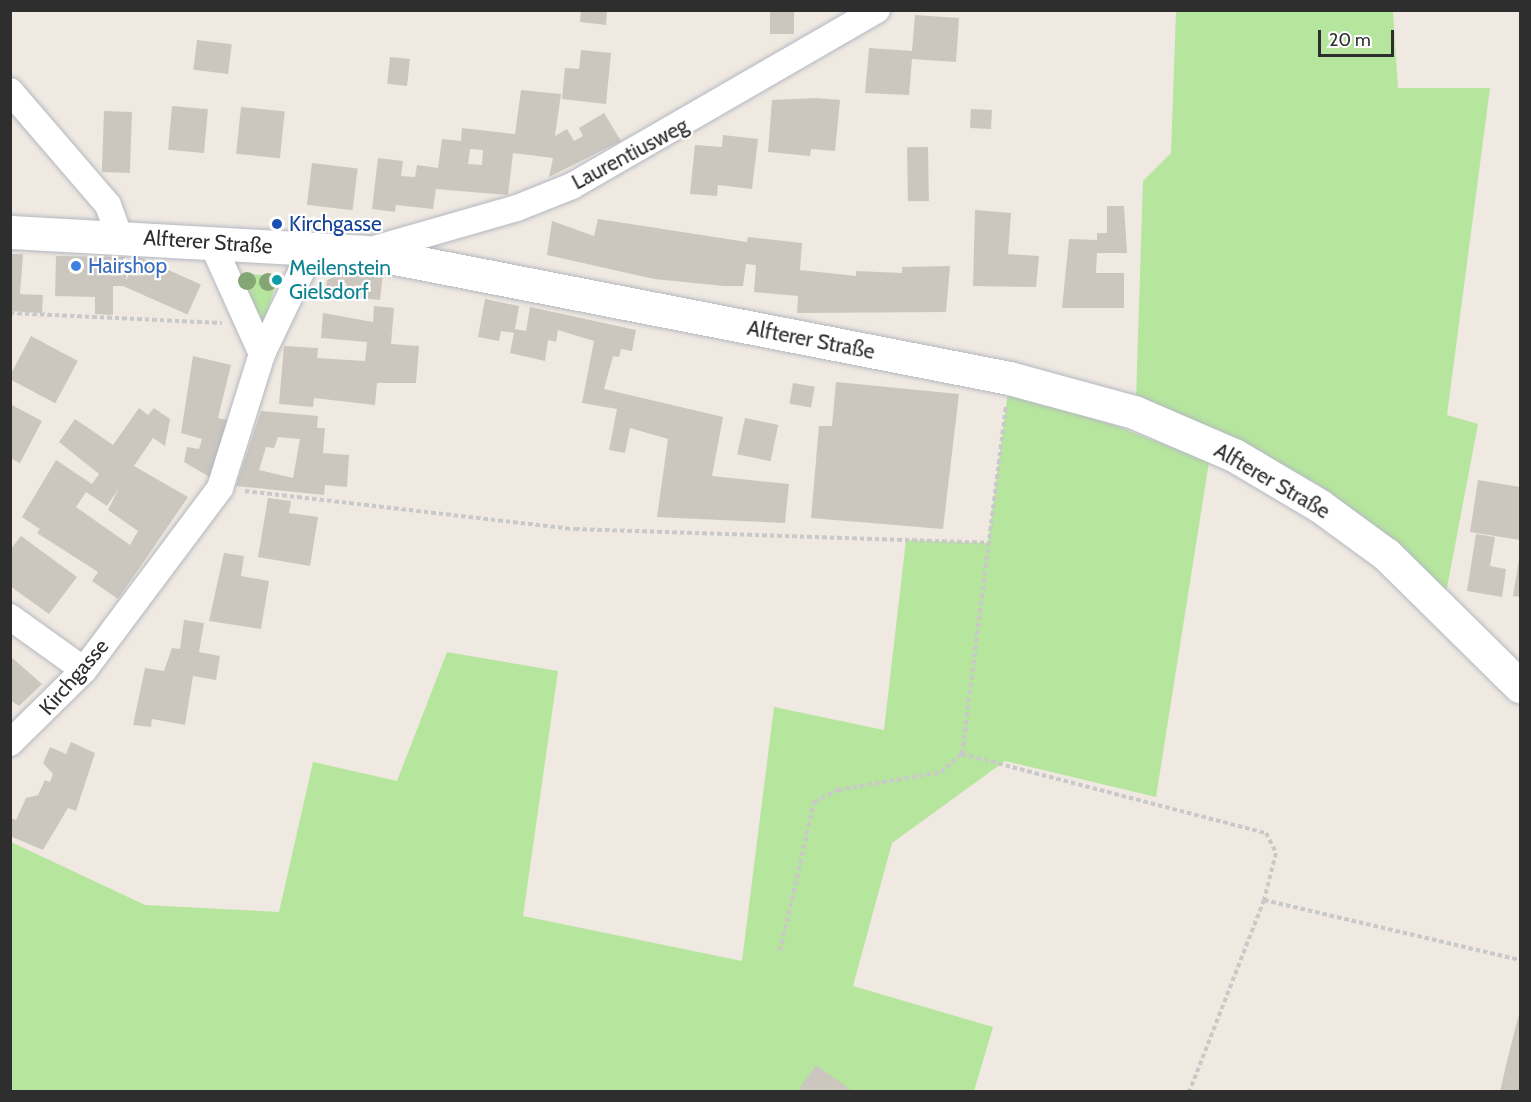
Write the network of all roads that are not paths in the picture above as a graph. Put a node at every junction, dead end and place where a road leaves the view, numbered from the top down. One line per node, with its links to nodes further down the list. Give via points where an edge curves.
1 (876, 10): 7 (street, Laurentiusweg, via 572,186 517,208)
2 (10, 91): 4 (street, via 108,205)
3 (10, 232): 4 (street, Alfterer Straße)
4 (119, 237): 5 (street, Alfterer Straße)
5 (211, 241): 6 (street, Alfterer Straße); 8 (street)
6 (312, 249): 7 (street, Alfterer Straße); 8 (street, Kirchgasse)
7 (364, 252): 11 (street, Alfterer Straße, via 1009,378 1134,412 1234,454 1320,506 1387,555)
8 (261, 354): 10 (street, Kirchgasse, via 220,488)
9 (10, 617): 10 (street)
10 (84, 670): 12 (street, Kirchgasse)
11 (1521, 686)
12 (10, 743)

